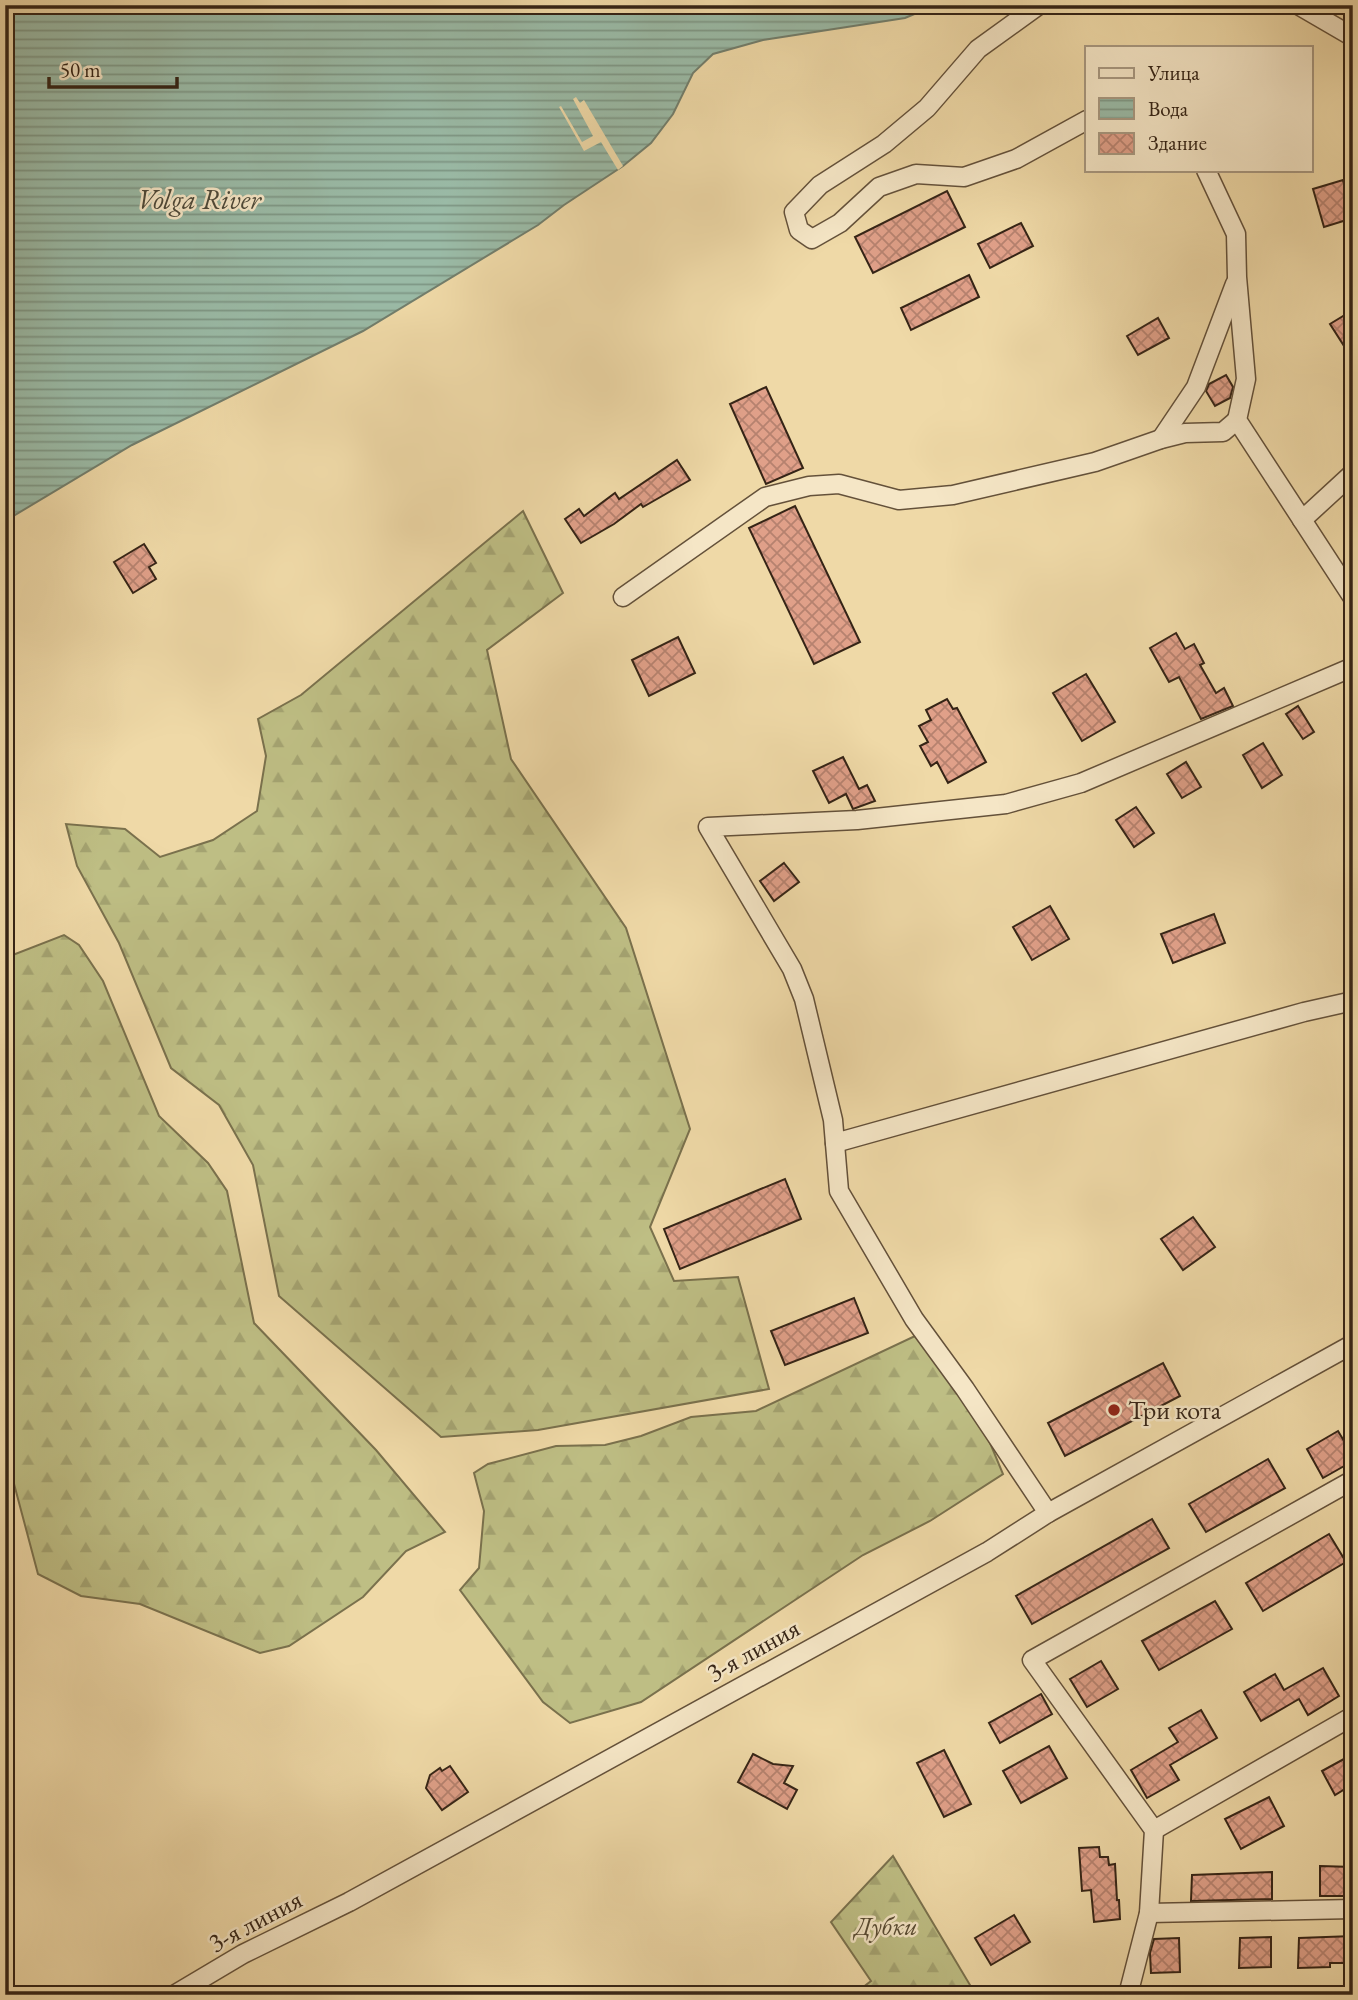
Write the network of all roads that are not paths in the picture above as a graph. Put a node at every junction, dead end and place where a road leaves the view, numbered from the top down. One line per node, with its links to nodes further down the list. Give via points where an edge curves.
1 (1039, 5): 4 (street, via 978,49 927,108 884,144 820,185 794,212 799,230 812,239 841,223 878,187 916,174 964,177 1016,159)
2 (1298, 5): 3 (street)
3 (1353, 37)
4 (1085, 121)
5 (1207, 172): 6 (street, via 1236,234)
6 (1237, 277): 7 (street, via 1246,379); 8 (street, via 1196,387)
7 (1237, 420): 8 (street, via 1223,432); 10 (street)
8 (1161, 439): 11 (street, via 1095,462 953,495 899,500 839,484 765,497)
9 (1353, 473): 10 (street)
10 (1302, 520): 12 (street)
11 (623, 597)
12 (1353, 598)
13 (1353, 667): 15 (street, via 1081,783 1006,804 857,820 708,827 792,969 804,999 834,1120)
14 (1353, 1001): 15 (street)
15 (835, 1143): 18 (street, via 839,1191 914,1319)
16 (1353, 1344): 18 (street, 3-я линия)
17 (1353, 1480): 20 (street, via 1032,1660)
18 (1048, 1513): 23 (street, 3-я линия, via 987,1552)
19 (1353, 1716): 20 (street)
20 (1154, 1830): 22 (street)
21 (1353, 1909): 22 (street)
22 (1149, 1913): 24 (street)
23 (174, 1995)
24 (1128, 1995)

